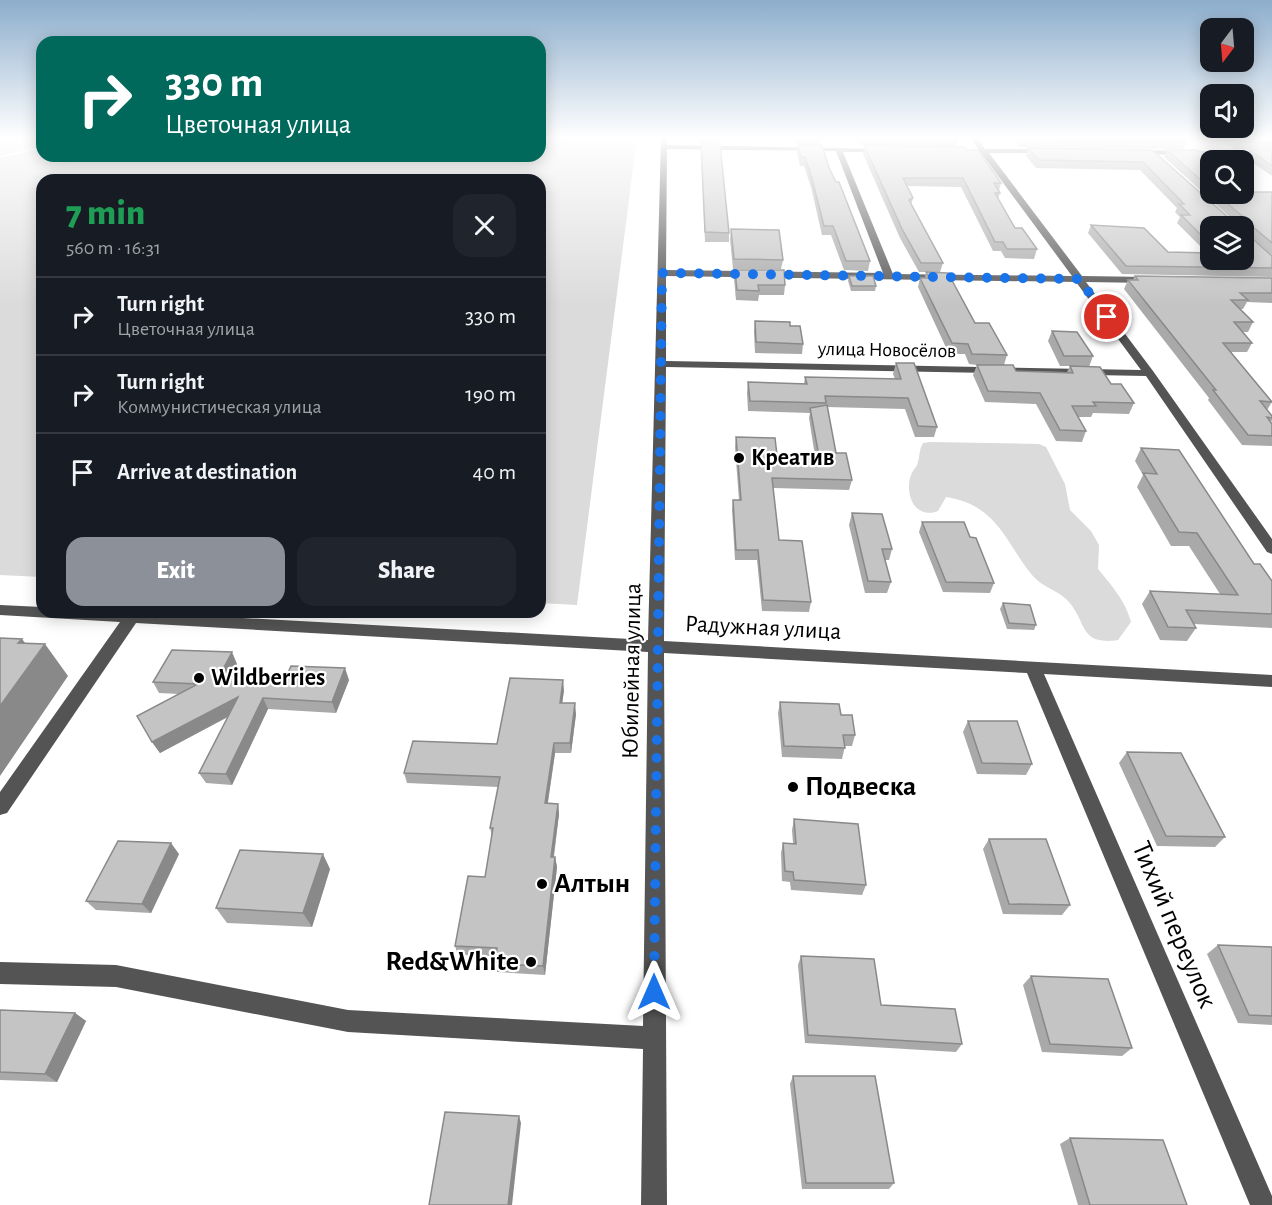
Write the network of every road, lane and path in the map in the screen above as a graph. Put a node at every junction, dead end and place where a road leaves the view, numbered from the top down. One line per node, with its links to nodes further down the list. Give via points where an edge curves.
1 (663, 193): 4 (street, Юбилейная улица)
2 (856, 193): 5 (street)
3 (1015, 193): 6 (street)
4 (662, 273): 5 (street); 8 (street, Юбилейная улица)
5 (889, 276): 6 (street)
6 (1079, 279): 7 (street); 9 (street)
7 (1160, 280)
8 (661, 364): 9 (street, улица Новосёлов); 14 (street, Юбилейная улица)
9 (1149, 373): 10 (street)
10 (1272, 549)
11 (0, 610): 12 (street, Радужная улица)
12 (36, 612)
13 (131, 618): 14 (street, Радужная улица); 17 (street)
14 (656, 646): 15 (street, Радужная улица); 19 (street, Юбилейная улица)
15 (1033, 668): 16 (street, Радужная улица); 21 (street, Тихий переулок)
16 (1272, 681)
17 (0, 807)
18 (0, 973): 19 (street, via 116,976 348,1022)
19 (654, 1038): 20 (street, Юбилейная улица)
20 (654, 1205)
21 (1263, 1205)

